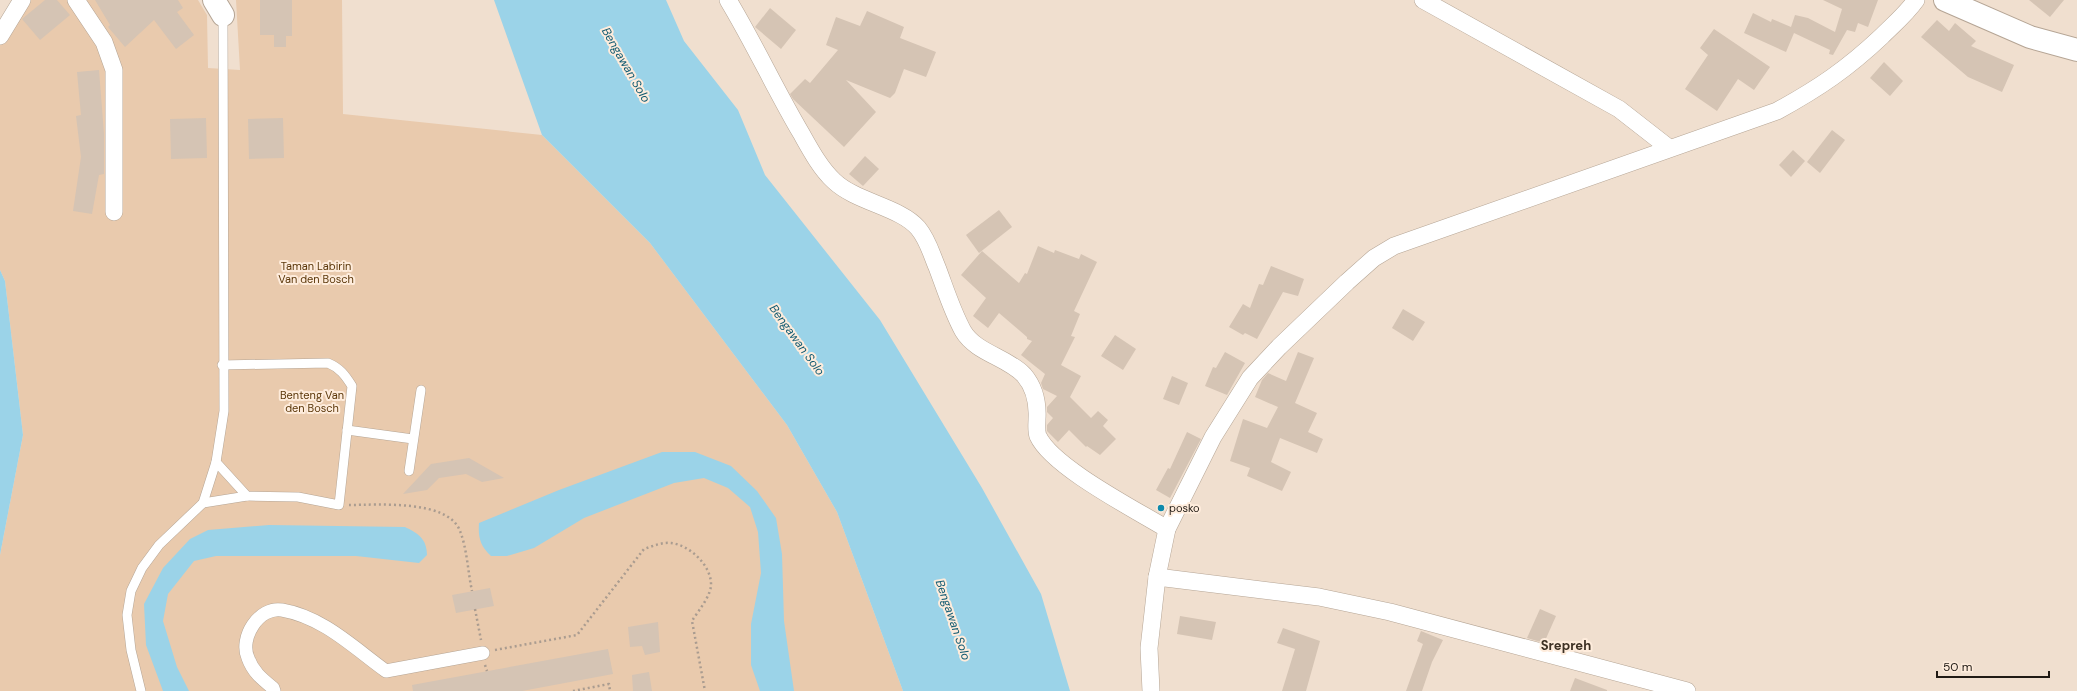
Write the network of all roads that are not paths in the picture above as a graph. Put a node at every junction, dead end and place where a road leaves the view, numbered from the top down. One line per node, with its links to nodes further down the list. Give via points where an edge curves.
1 (22, 0): 8 (street)
2 (76, 0): 11 (street, via 104,42 114,70)
3 (728, 0): 20 (street, via 816,160 834,181 859,197 909,220 918,228 930,248 964,332 972,342 1022,373 1032,385 1038,408 1037,435 1043,444 1078,475)
4 (1423, 0): 10 (street, via 1619,109)
5 (1916, 0): 10 (street, via 1908,12 1850,65 1819,88 1777,111)
6 (1945, 0): 9 (street, via 2030,37)
7 (220, 5): 12 (lane, via 224,181)
8 (0, 36)
9 (2077, 50)
10 (1669, 148): 20 (street, via 1394,246 1374,258 1284,342 1250,378 1213,436)
11 (114, 212)
12 (222, 365): 14 (lane, via 328,363 337,366 352,386); 16 (lane, via 224,411)
13 (421, 390): 15 (lane)
14 (347, 430): 15 (lane); 18 (lane, via 339,505 298,497)
15 (413, 439): 17 (lane)
16 (216, 462): 18 (lane); 19 (lane)
17 (409, 471)
18 (247, 496): 19 (lane)
19 (203, 503): 23 (lane, via 159,545 142,568 131,591 127,615 131,650)
20 (1167, 529): 21 (street)
21 (1157, 577): 25 (street, via 1150,648); 26 (street, via 1312,596 1390,612)
22 (483, 653): 24 (street, via 386,671 322,624 299,614 280,610 268,612 254,622 247,640 247,657 256,673)
23 (141, 691)
24 (274, 691)
25 (1151, 691)
26 (1687, 691)

